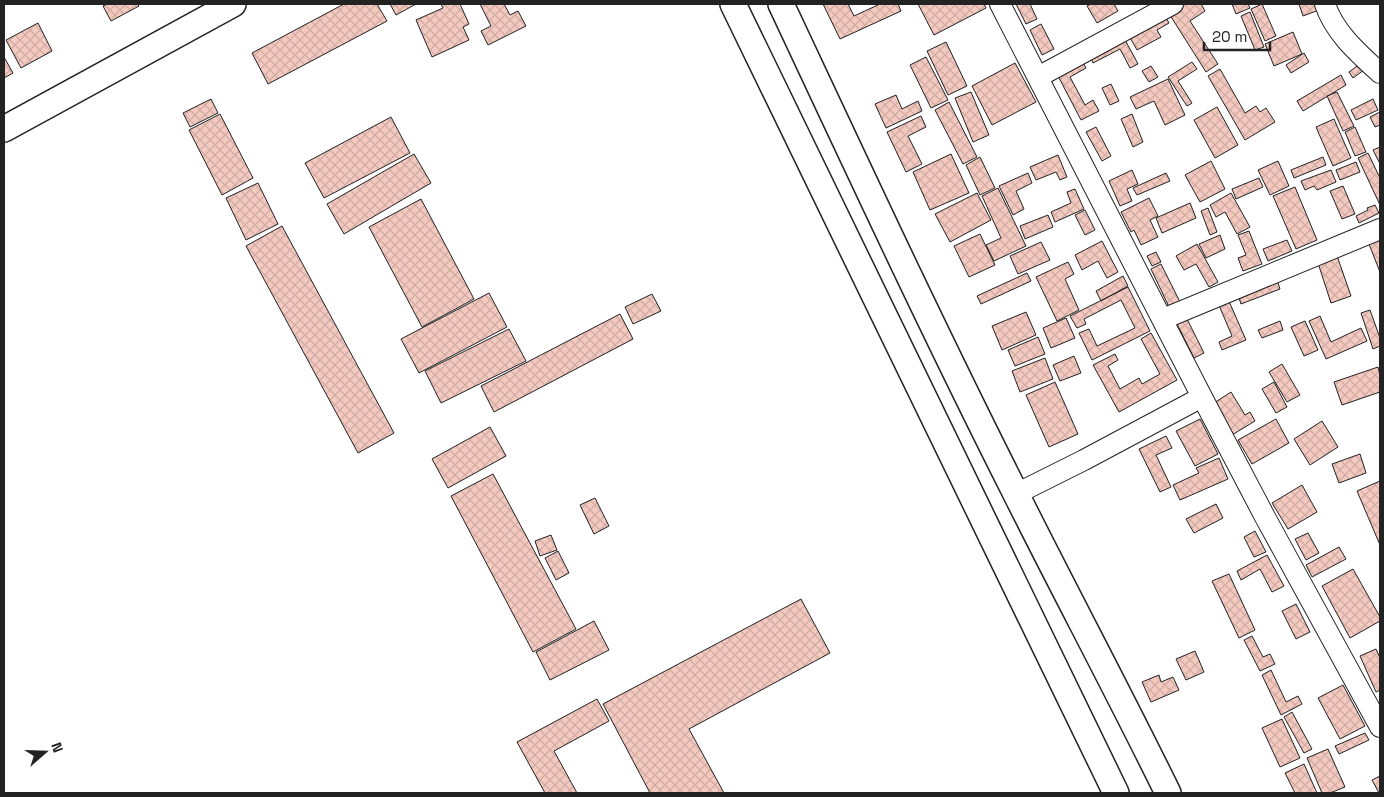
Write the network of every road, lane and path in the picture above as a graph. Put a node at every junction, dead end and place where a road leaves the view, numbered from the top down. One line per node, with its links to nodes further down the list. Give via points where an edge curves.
1 (233, 4): 9 (street)
2 (733, 4): 15 (street)
3 (781, 4): 13 (street, via 912,284)
4 (1000, 4): 8 (street)
5 (1173, 4): 8 (street)
6 (1325, 4): 7 (street, via 1329,16 1352,48)
7 (1380, 73)
8 (1038, 78): 11 (street)
9 (4, 129)
10 (1380, 229): 11 (street)
11 (1163, 319): 12 (street)
12 (1202, 397): 13 (street); 14 (street)
13 (1016, 494): 16 (street)
14 (1380, 727)
15 (1116, 793)
16 (1168, 793)

